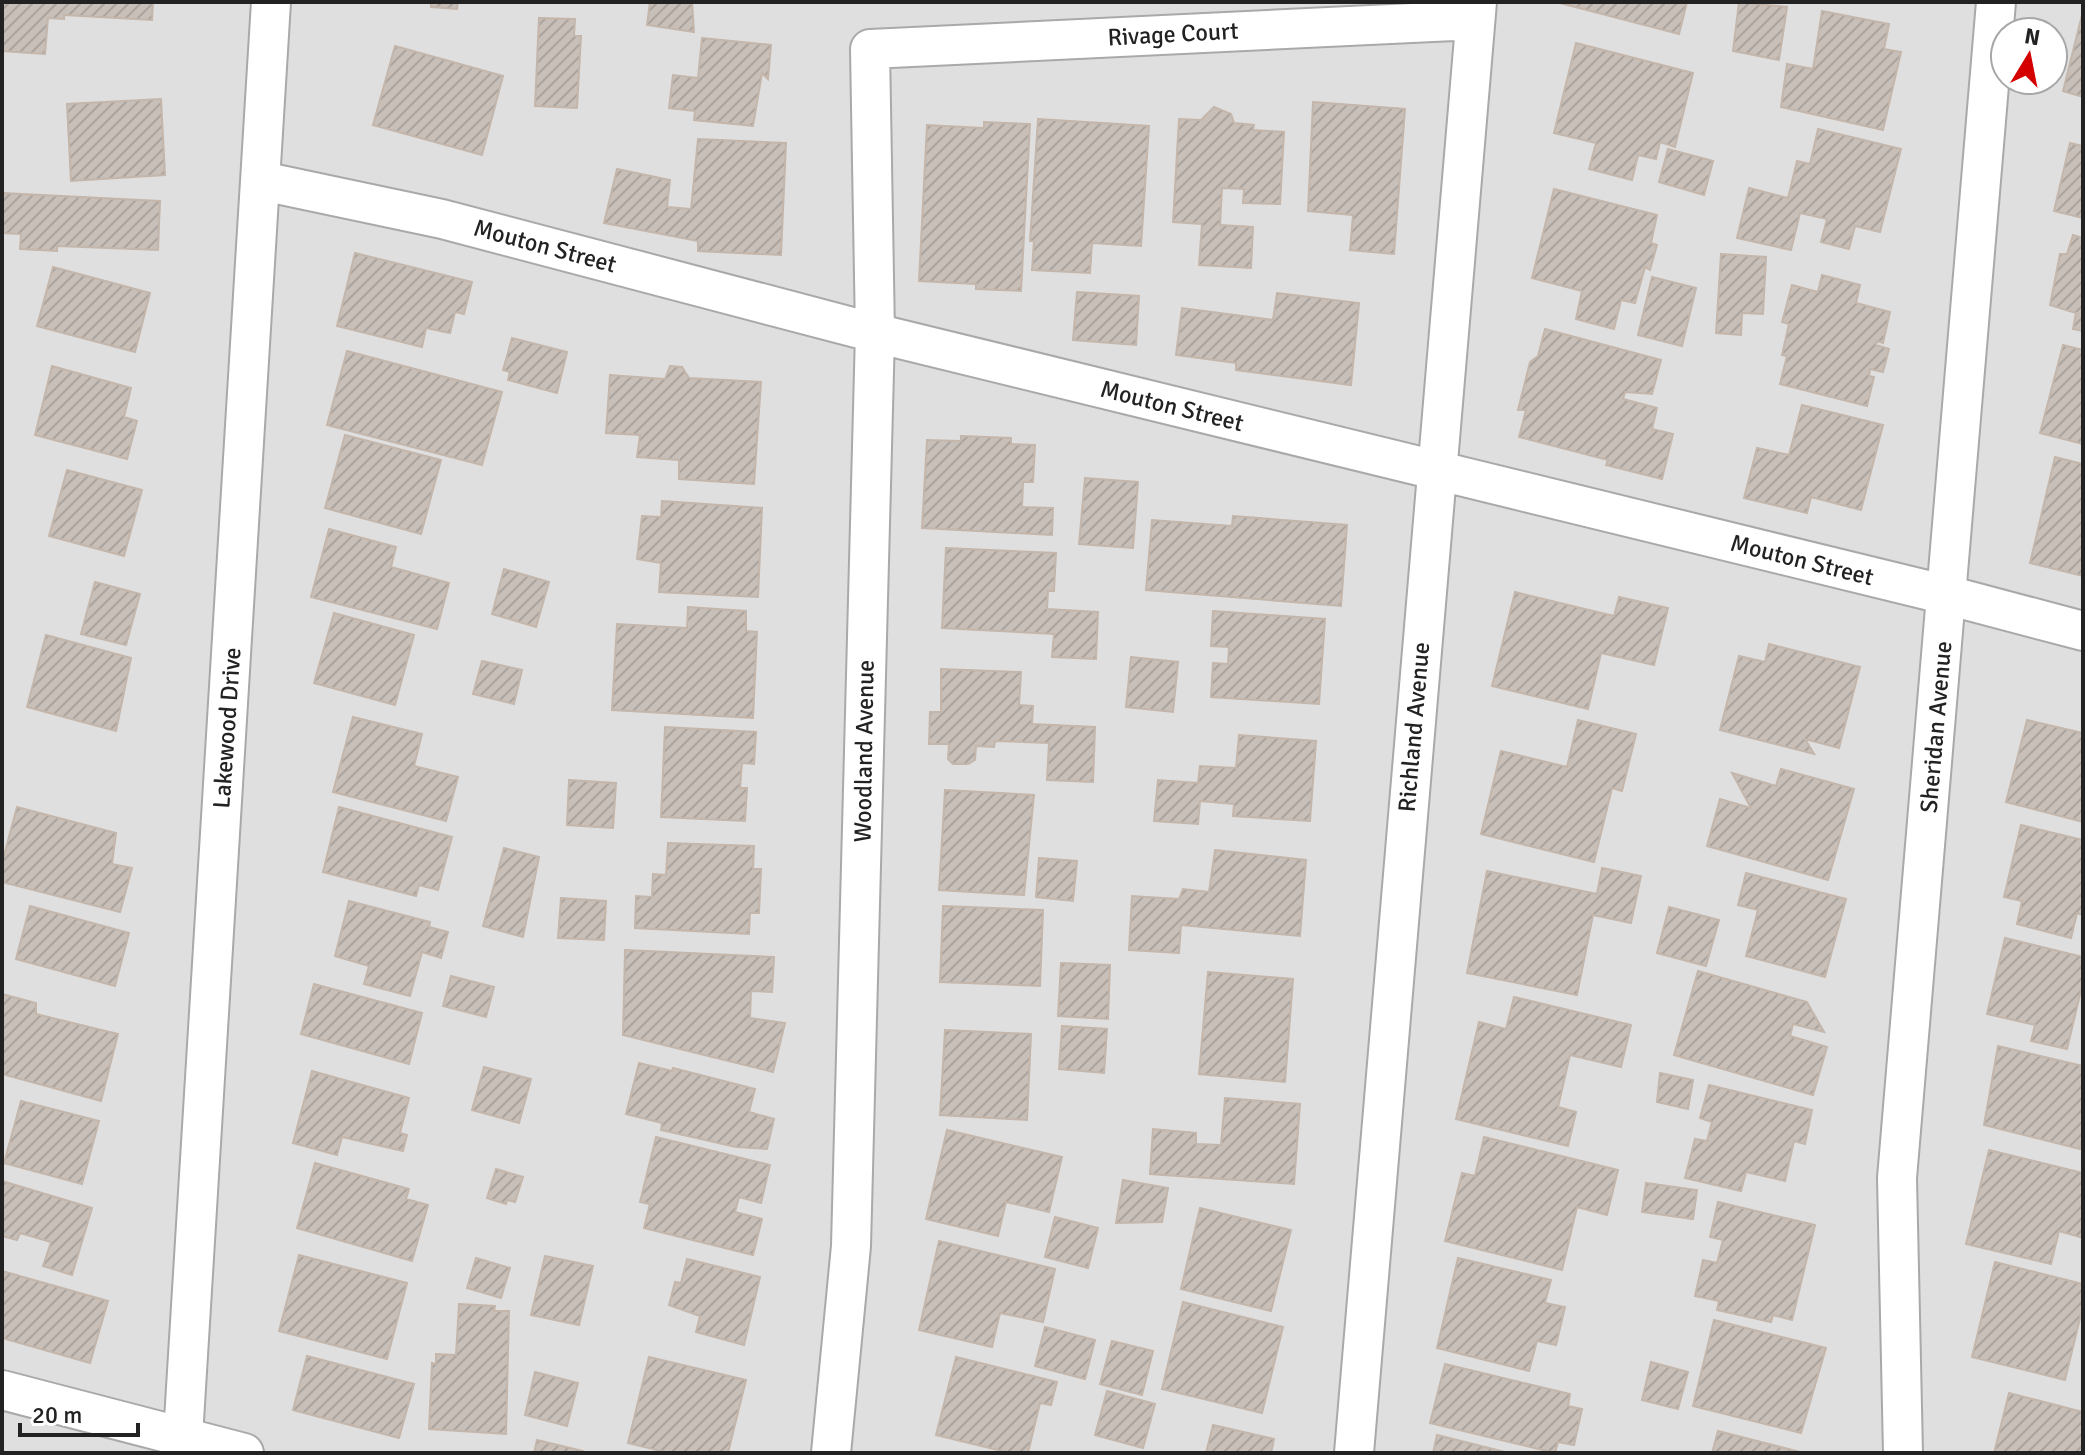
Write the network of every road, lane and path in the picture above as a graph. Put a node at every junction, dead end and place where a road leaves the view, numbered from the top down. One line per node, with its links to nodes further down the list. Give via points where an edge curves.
1 (271, 2): 5 (street, Lakewood Drive)
2 (1996, 2): 8 (street, Sheridan Avenue)
3 (1476, 11): 4 (street, Rivage Court); 7 (street, Richland Avenue)
4 (870, 49): 6 (street, Woodland Avenue)
5 (262, 181): 6 (street, Mouton Street, via 442,219); 11 (street, Lakewood Drive)
6 (875, 333): 7 (street, Mouton Street); 13 (street, Woodland Avenue, via 851,1246)
7 (1436, 471): 8 (street, Mouton Street); 14 (street, Richland Avenue)
8 (1947, 595): 9 (street, Mouton Street); 15 (street, Sheridan Avenue, via 1897,1178)
9 (2083, 631)
10 (2, 1390): 11 (street)
11 (182, 1445): 12 (street)
12 (244, 1453)
13 (831, 1453)
14 (1354, 1453)
15 (1903, 1453)

